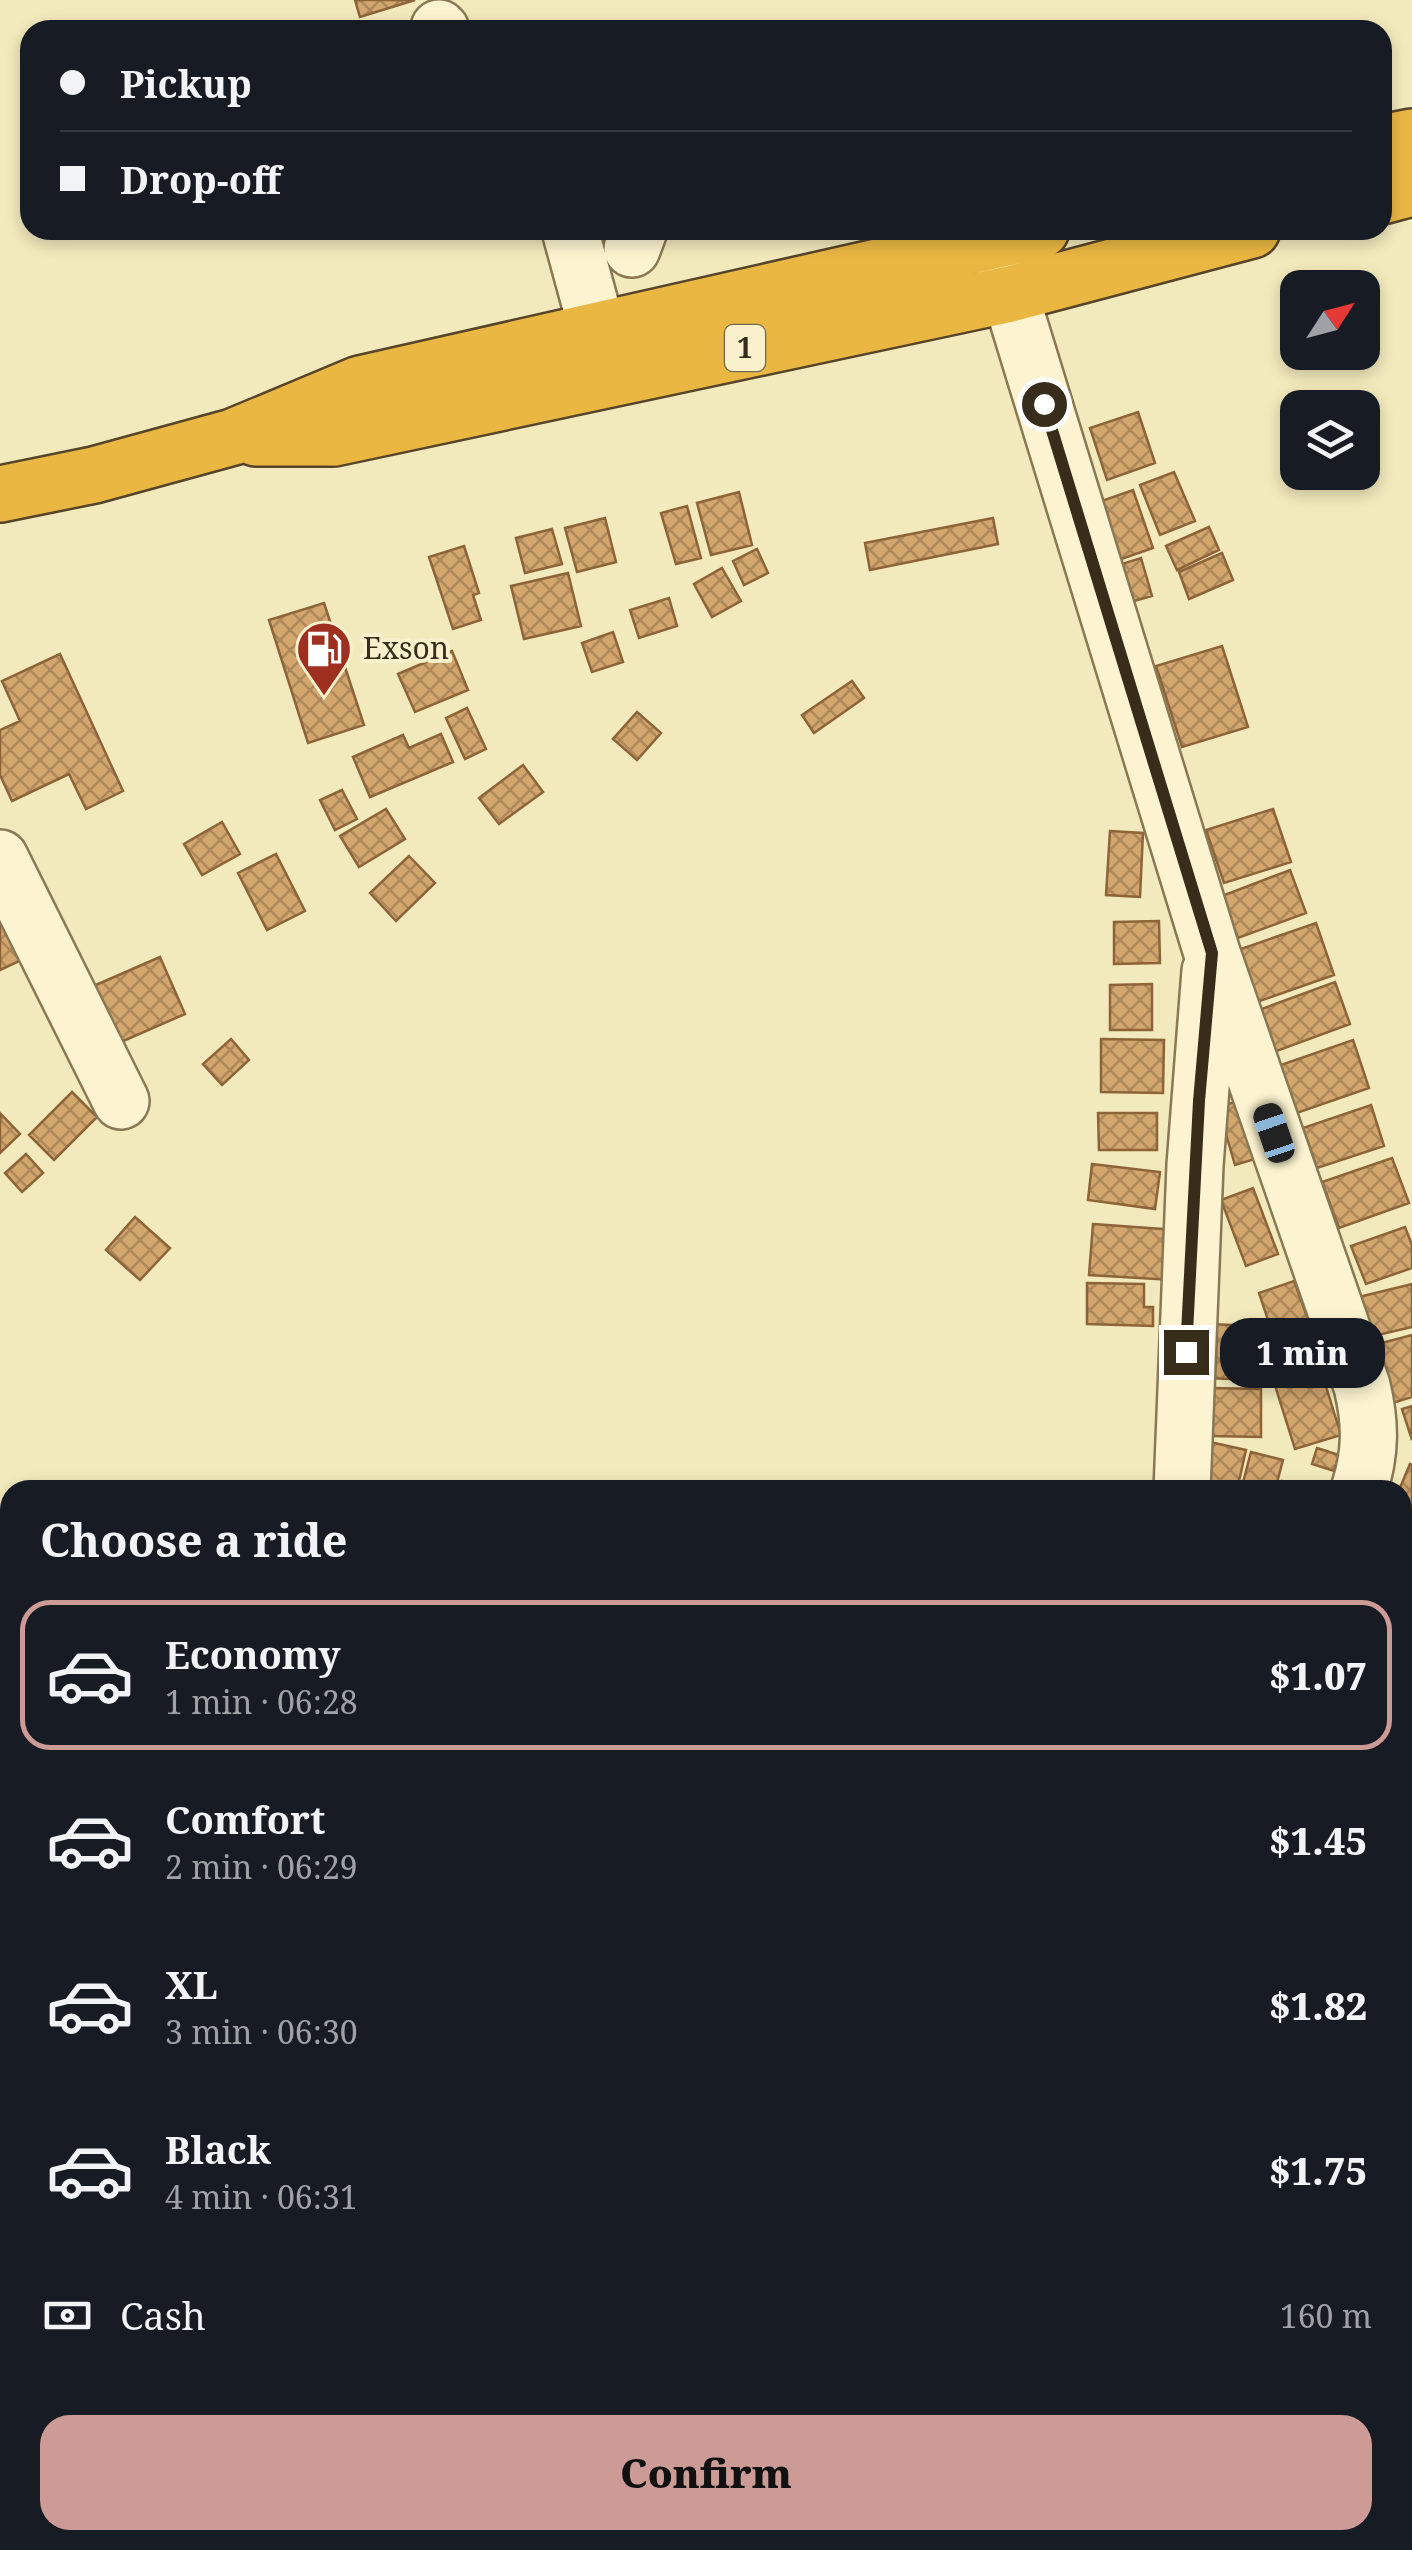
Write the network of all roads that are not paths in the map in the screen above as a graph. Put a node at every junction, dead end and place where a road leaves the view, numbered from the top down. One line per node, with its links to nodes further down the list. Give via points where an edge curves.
1 (573, 240): 7 (street)
2 (1003, 240): 6 (highway, 1)
3 (1018, 240): 5 (street)
4 (1214, 240): 5 (highway, 1)
5 (1010, 294): 6 (highway, 1); 11 (street)
6 (732, 325): 7 (highway, 1); 8 (highway, 1, via 334,438)
7 (597, 329): 8 (highway, 1, via 360,384)
8 (233, 438): 9 (highway, 1)
9 (0, 494)
10 (0, 858): 12 (street)
11 (1212, 953): 13 (street, via 1195,1164); 14 (street, via 1362,1386 1370,1423)
12 (120, 1101)
13 (1182, 1480)
14 (1362, 1480)

